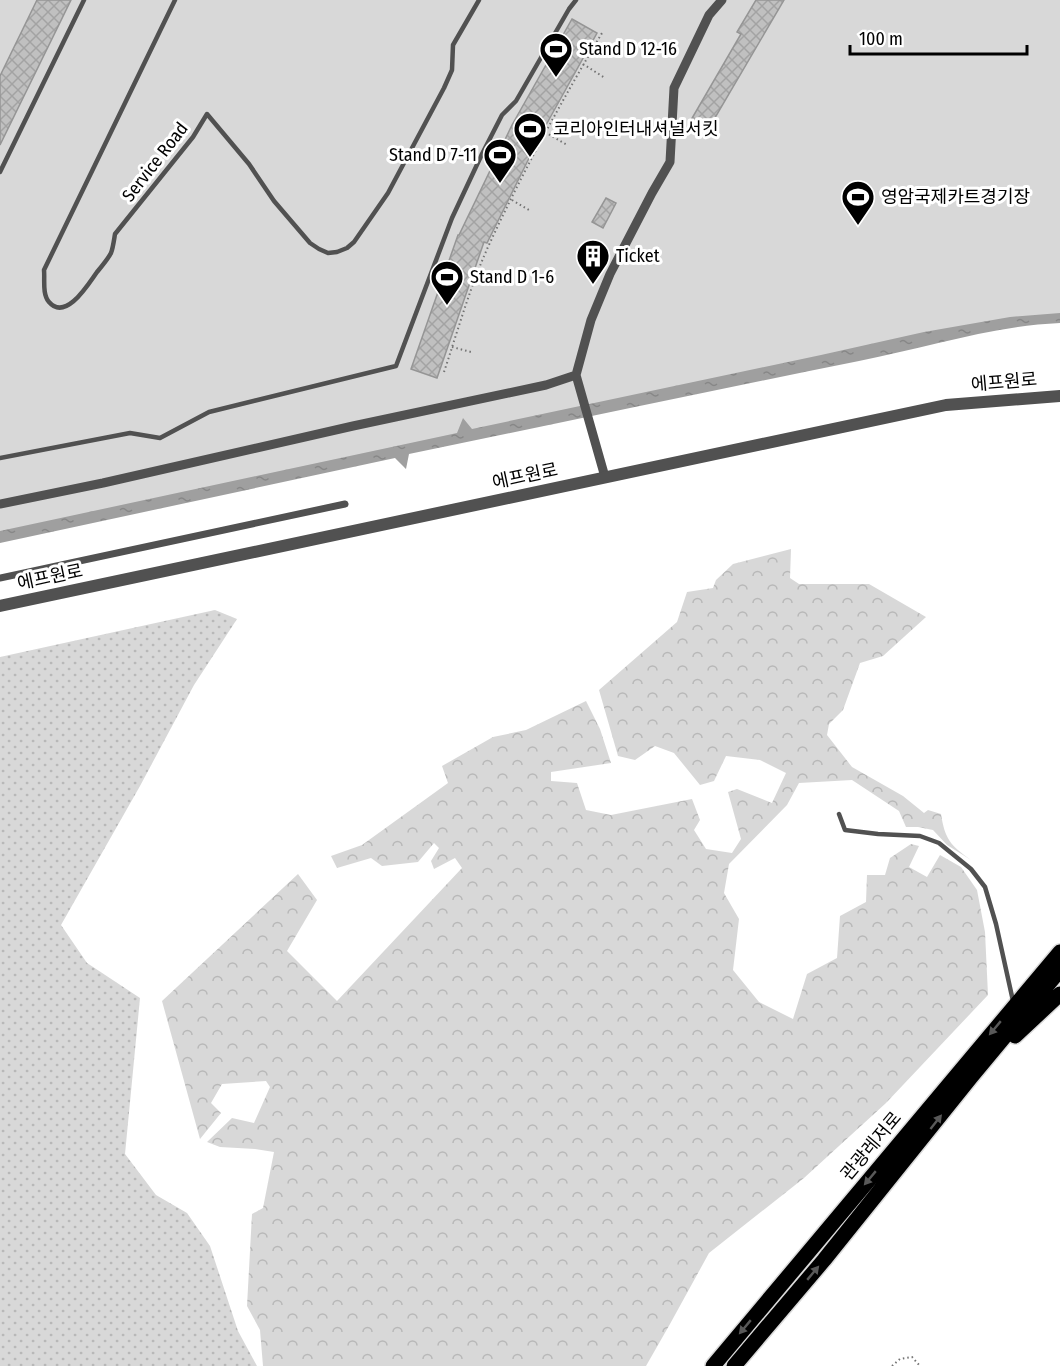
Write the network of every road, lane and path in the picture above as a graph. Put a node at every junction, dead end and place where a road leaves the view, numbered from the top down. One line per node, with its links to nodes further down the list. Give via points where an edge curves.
1 (84, 0): 11 (lane)
2 (176, 0): 3 (lane, Service Road, via 44,270 46,296 54,306 69,305 81,294 111,252 115,234 207,114 310,243 328,253 347,248 400,172 444,88 452,70 453,45)
3 (479, 0)
4 (576, 0): 21 (lane, via 516,101 502,115 482,154 452,218 396,366 209,412 160,438 130,433)
5 (722, 0): 19 (street, via 709,15 674,88 670,162 610,274 591,320)
6 (602, 33): 7 (path)
7 (584, 64): 8 (path); 9 (path)
8 (605, 78)
9 (545, 132): 10 (path); 12 (path)
10 (567, 145)
11 (0, 172)
12 (512, 200): 13 (path); 14 (path)
13 (529, 210)
14 (478, 272): 15 (path); 16 (path)
15 (494, 278)
16 (452, 348): 17 (path); 18 (path)
17 (471, 352)
18 (444, 372)
19 (576, 375): 22 (street); 23 (street, via 546,386)
20 (1060, 396): 22 (street, 에프원로, via 946,405)
21 (0, 458)
22 (605, 477): 26 (street, 에프원로)
23 (0, 504)
24 (345, 504): 25 (street)
25 (0, 578)
26 (0, 606)
27 (839, 814): 31 (lane, via 845,830 920,836 939,843 971,869 985,887)
28 (1060, 952): 31 (highway, 관광레저로)
29 (1060, 970): 32 (highway, 관광레저로)
30 (1060, 994): 32 (highway)
31 (1014, 1006): 33 (highway, 관광레저로, one-way to 33)
32 (971, 1077): 34 (highway, 관광레저로, one-way to 32)
33 (713, 1366)
34 (734, 1366)
35 (892, 1366): 36 (path, via 900,1359 912,1357)
36 (920, 1366)

